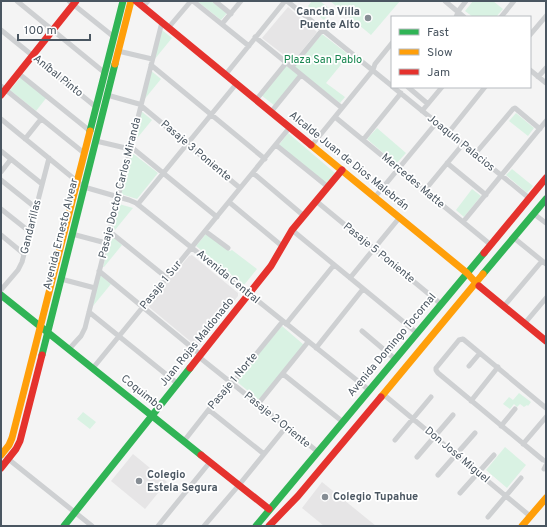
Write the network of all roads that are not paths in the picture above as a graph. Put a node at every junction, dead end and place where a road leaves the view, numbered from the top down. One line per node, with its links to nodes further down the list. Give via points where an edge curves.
1 (17, 1): 22 (street)
2 (123, 1): 25 (main road, Avenida Ernesto Alvear)
3 (131, 1): 29 (main road, Avenida Ernesto Alvear)
4 (136, 1): 13 (main road, Alcalde Juan de Dios Malebrán)
5 (192, 1): 19 (street); 20 (street)
6 (215, 1): 14 (street)
7 (241, 1): 14 (street)
8 (445, 1): 15 (street)
9 (466, 1): 15 (street)
10 (514, 1): 16 (street)
11 (73, 2): 22 (main road); 25 (street)
12 (283, 2): 23 (street, Joaquín Palacios); 26 (street)
13 (146, 4): 18 (main road, Alcalde Juan de Dios Malebrán)
14 (230, 14): 19 (street)
15 (457, 15)
16 (502, 16)
17 (546, 16): 24 (street)
18 (162, 22): 20 (main road, Alcalde Juan de Dios Malebrán); 31 (street, Pasaje Doctor Carlos Miranda)
19 (222, 24): 28 (street)
20 (169, 28): 40 (main road, Alcalde Juan de Dios Malebrán)
21 (1, 30): 30 (street, Aníbal Pinto)
22 (53, 30): 30 (main road); 39 (street)
23 (323, 30): 34 (street); 36 (street, Joaquín Palacios)
24 (531, 34)
25 (114, 37): 39 (main road, Avenida Ernesto Alvear)
26 (255, 37): 28 (street); 32 (street)
27 (391, 44): 36 (street)
28 (249, 46): 40 (street)
29 (118, 51): 31 (street); 52 (main road, Avenida Ernesto Alvear)
30 (32, 56): 38 (main road); 56 (street, Aníbal Pinto)
31 (152, 59): 33 (street, Pasaje Doctor Carlos Miranda)
32 (286, 63): 34 (street); 53 (street)
33 (151, 65): 55 (street, Pasaje Doctor Carlos Miranda); 60 (street)
34 (292, 67): 41 (street)
35 (546, 68): 42 (street)
36 (373, 70): 45 (street, Joaquín Palacios); 57 (street)
37 (531, 71): 42 (street)
38 (18, 73): 50 (main road); 68 (street)
39 (105, 73): 56 (main road, Avenida Ernesto Alvear)
40 (226, 74): 44 (main road, Alcalde Juan de Dios Malebrán)
41 (301, 75): 57 (street); 59 (street)
42 (538, 77): 43 (street)
43 (546, 83)
44 (237, 84): 53 (main road, Alcalde Juan de Dios Malebrán); 60 (street)
45 (391, 84)
46 (396, 88): 51 (street, Joaquín Palacios)
47 (409, 88): 54 (street)
48 (441, 88): 54 (street)
49 (484, 88): 69 (street)
50 (2, 90): 63 (street)
51 (401, 93): 58 (street, Joaquín Palacios); 71 (street)
52 (107, 96): 55 (street, Pasaje 3 Poniente, via 134,102); 72 (main road, Avenida Ernesto Alvear)
53 (256, 100): 59 (main road, Alcalde Juan de Dios Malebrán)
54 (428, 104): 58 (street)
55 (140, 106): 73 (street, Pasaje 3 Poniente); 77 (street, Pasaje Doctor Carlos Miranda)
56 (96, 107): 68 (main road, Avenida Ernesto Alvear)
57 (342, 108): 61 (street)
58 (422, 111): 65 (street, Joaquín Palacios)
59 (271, 112): 66 (main road, Alcalde Juan de Dios Malebrán)
60 (211, 115): 73 (street); 83 (street)
61 (335, 117): 71 (street, Mercedes Matte); 76 (street)
62 (1, 119): 70 (street, Avenida Central)
63 (42, 119): 70 (street); 79 (street)
64 (546, 121): 67 (street)
65 (437, 122): 69 (street, Joaquín Palacios); 85 (street)
66 (290, 127): 75 (street, Pasaje 1 Sur); 76 (main road, Alcalde Juan de Dios Malebrán)
67 (540, 129): 80 (street, via 514,108); 90 (street)
68 (90, 131): 79 (main road, Avenida Ernesto Alvear)
69 (448, 132): 74 (street, Joaquín Palacios)
70 (25, 139): 81 (street, Avenida Central)
71 (363, 140): 85 (street, Mercedes Matte)
72 (96, 141): 77 (street); 95 (main road, Avenida Ernesto Alvear)
73 (187, 144): 88 (street); 97 (street, Pasaje 3 Poniente)
74 (462, 144): 80 (street, Joaquín Palacios); 84 (street)
75 (276, 145): 83 (street, Pasaje 1 Sur); 96 (street)
76 (312, 145): 86 (main road, Alcalde Juan de Dios Malebrán)
77 (130, 148): 88 (street); 100 (street, Pasaje Doctor Carlos Miranda)
78 (1, 151): 82 (street)
79 (84, 153): 93 (main road, Avenida Ernesto Alvear)
80 (475, 154): 90 (street, Joaquín Palacios)
81 (49, 158): 93 (street, Avenida Central); 94 (street, Gandarillas)
82 (11, 159): 87 (street); 94 (street)
83 (265, 159): 89 (street, Pasaje 1 Sur)
84 (447, 163): 98 (street); 99 (street)
85 (398, 169): 98 (street, Mercedes Matte); 101 (street)
86 (342, 170): 96 (main road, Juan Rojas Maldonado); 101 (main road, Alcalde Juan de Dios Malebrán)
87 (1, 172)
88 (163, 173): 106 (street); 111 (street)
89 (253, 173): 97 (street, Pasaje 1 Sur); 110 (street)
90 (502, 176): 99 (street); 102 (street, Joaquín Palacios)
91 (546, 178): 102 (main road, Avenida Domingo Tocornal)
92 (1, 180): 107 (street)
93 (77, 181): 95 (street, Avenida Central); 149 (main road, Avenida Ernesto Alvear)
94 (42, 184): 107 (street, Gandarillas)
95 (84, 187): 100 (street, Avenida Central); 119 (main road, Avenida Ernesto Alvear)
96 (328, 187): 104 (main road, Juan Rojas Maldonado)
97 (240, 188): 105 (street, Pasaje 1 Sur)
98 (424, 190): 113 (street, Mercedes Matte)
99 (486, 195): 113 (street)
100 (118, 196): 106 (street, Avenida Central); 116 (street, Pasaje Doctor Carlos Miranda)
101 (375, 197): 112 (main road, Alcalde Juan de Dios Malebrán)
102 (529, 198): 123 (main road, Avenida Domingo Tocornal)
103 (546, 199): 109 (main road)
104 (316, 201): 110 (main road, Juan Rojas Maldonado); 127 (street, Pasaje 5 Poniente)
105 (229, 202): 111 (street, Pasaje 1 Sur); 124 (street)
106 (138, 204): 125 (street, Avenida Central)
107 (36, 208): 118 (street, Gandarillas)
108 (1, 209): 118 (street)
109 (534, 214): 114 (street); 121 (main road)
110 (304, 216): 115 (main road, Juan Rojas Maldonado)
111 (217, 217): 117 (street, Pasaje 1 Sur)
112 (400, 217): 127 (street); 132 (main road, Alcalde Juan de Dios Malebrán)
113 (463, 222): 123 (street, Mercedes Matte)
114 (546, 223)
115 (292, 230): 124 (main road, Juan Rojas Maldonado); 130 (street)
116 (109, 231): 122 (street, Pasaje Doctor Carlos Miranda); 133 (street)
117 (205, 231): 125 (street, Pasaje 1 Sur); 126 (street)
118 (30, 232): 128 (street, Gandarillas)
119 (72, 234): 122 (street); 135 (main road, Avenida Ernesto Alvear)
120 (1, 235): 128 (street)
121 (514, 238): 129 (street); 136 (main road)
122 (106, 243): 131 (street, Pasaje Doctor Carlos Miranda)
123 (491, 245): 132 (main road, Avenida Domingo Tocornal)
124 (282, 246): 140 (main road, Juan Rojas Maldonado, via 274,263)
125 (192, 248): 133 (street, Pasaje 1 Sur); 140 (street, Avenida Central)
126 (228, 248)
127 (374, 249): 134 (street); 143 (street, Pasaje 5 Poniente)
128 (24, 254): 139 (street, Gandarillas, via 19,267)
129 (544, 263): 144 (street)
130 (334, 265): 134 (street); 147 (street, Pasaje 1 Norte)
131 (99, 271): 137 (street, Pasaje Doctor Carlos Miranda); 145 (street, Pasaje 2 Oriente)
132 (467, 273): 136 (main road, Alcalde Juan de Dios Malebrán); 143 (main road, Avenida Domingo Tocornal)
133 (167, 278): 145 (street, Pasaje 1 Sur)
134 (350, 278): 138 (street)
135 (61, 279): 137 (street); 151 (main road, Avenida Ernesto Alvear)
136 (476, 283): 144 (main road, Alcalde Juan de Dios Malebrán); 164 (main road)
137 (95, 288): 146 (street, Pasaje Doctor Carlos Miranda)
138 (363, 289): 152 (street); 156 (street)
139 (1, 290)
140 (249, 294): 147 (street, Avenida Central); 159 (main road, Juan Rojas Maldonado)
141 (1, 295): 149 (main road, Coquimbo)
142 (546, 298): 148 (street)
143 (441, 304): 152 (main road, Avenida Domingo Tocornal)
144 (504, 306): 148 (main road, Alcalde Juan de Dios Malebrán)
145 (143, 307): 153 (street, Pasaje 1 Sur); 159 (street, Pasaje 2 Oriente)
146 (89, 312): 153 (street); 157 (street, Pasaje Doctor Carlos Miranda, via 84,332)
147 (285, 323): 155 (street, Avenida Central); 166 (street, Pasaje 1 Norte)
148 (525, 323): 154 (main road, Alcalde Juan de Dios Malebrán)
149 (41, 326): 151 (main road, Coquimbo); 187 (main road, Avenida Ernesto Alvear)
150 (362, 331): 160 (street)
151 (47, 332): 157 (main road, Coquimbo); 187 (main road, Avenida Ernesto Alvear)
152 (417, 333): 160 (main road, Avenida Domingo Tocornal)
153 (119, 336): 163 (street, Pasaje 1 Sur); 167 (street)
154 (546, 340)
155 (308, 342): 156 (street, Avenida Central); 165 (street)
156 (316, 348): 168 (street, Avenida Central)
157 (69, 349): 163 (main road, Coquimbo)
158 (480, 353): 161 (street); 162 (street); 171 (street, via 461,339 436,369)
159 (200, 356): 166 (street, Pasaje 2 Oriente); 167 (main road, Juan Rojas Maldonado)
160 (395, 359): 164 (main road, via 404,360); 168 (main road, Avenida Domingo Tocornal)
161 (468, 366)
162 (498, 367): 171 (street); 173 (street)
163 (93, 368): 178 (main road, Coquimbo)
164 (405, 368): 169 (main road)
165 (283, 374): 172 (street); 181 (street)
166 (231, 383): 172 (street, Pasaje 2 Oriente); 175 (street, Pasaje 1 Norte)
167 (178, 384): 178 (main road, Juan Rojas Maldonado)
168 (369, 390): 176 (main road, Avenida Domingo Tocornal)
169 (383, 394): 180 (street, Don José Miguel); 182 (main road)
170 (430, 397): 180 (street)
171 (471, 401): 183 (street)
172 (258, 404): 184 (street, Pasaje 2 Oriente)
173 (546, 408)
174 (515, 409): 183 (street)
175 (209, 410): 189 (street, Pasaje 1 Norte); 192 (street)
176 (348, 415): 181 (main road, Avenida Domingo Tocornal); 182 (main road, via 352,422)
177 (453, 415): 186 (street)
178 (152, 416): 189 (main road, Coquimbo); 208 (main road, Juan Rojas Maldonado)
179 (546, 417): 190 (street)
180 (413, 418): 186 (street, Don José Miguel); 188 (street)
181 (343, 422): 191 (main road, Avenida Domingo Tocornal)
182 (358, 424): 216 (main road, via 293,502)
183 (501, 426): 190 (street)
184 (286, 427): 191 (street, Pasaje 2 Oriente); 192 (street)
185 (475, 433): 193 (street)
186 (434, 436): 193 (street, Don José Miguel); 196 (street)
187 (16, 439): 195 (main road, Avenida Ernesto Alvear, via 9,445)
188 (395, 440)
189 (184, 441): 198 (main road, Coquimbo)
190 (523, 444): 197 (street)
191 (318, 452): 207 (main road, Avenida Domingo Tocornal)
192 (264, 454): 203 (street)
193 (456, 455): 200 (street, Don José Miguel); 201 (street)
194 (494, 455): 200 (street)
195 (4, 456): 199 (main road, Avenida Ernesto Alvear); 208 (street)
196 (417, 457)
197 (546, 461)
198 (210, 462): 203 (main road, Coquimbo); 213 (street)
199 (1, 468)
200 (478, 473): 204 (street); 205 (street, Don José Miguel)
201 (438, 475)
202 (520, 478): 205 (street)
203 (239, 485): 207 (main road, Coquimbo); 214 (street)
204 (460, 493)
205 (506, 496): 209 (street, Don José Miguel); 210 (street)
206 (546, 498): 209 (main road)
207 (270, 509): 215 (main road, Avenida Domingo Tocornal)
208 (75, 512): 211 (main road, Juan Rojas Maldonado); 212 (street)
209 (530, 516): 217 (main road)
210 (488, 517)
211 (64, 526)
212 (92, 526)
213 (158, 526)
214 (204, 526)
215 (256, 526)
216 (269, 526)
217 (522, 526)

